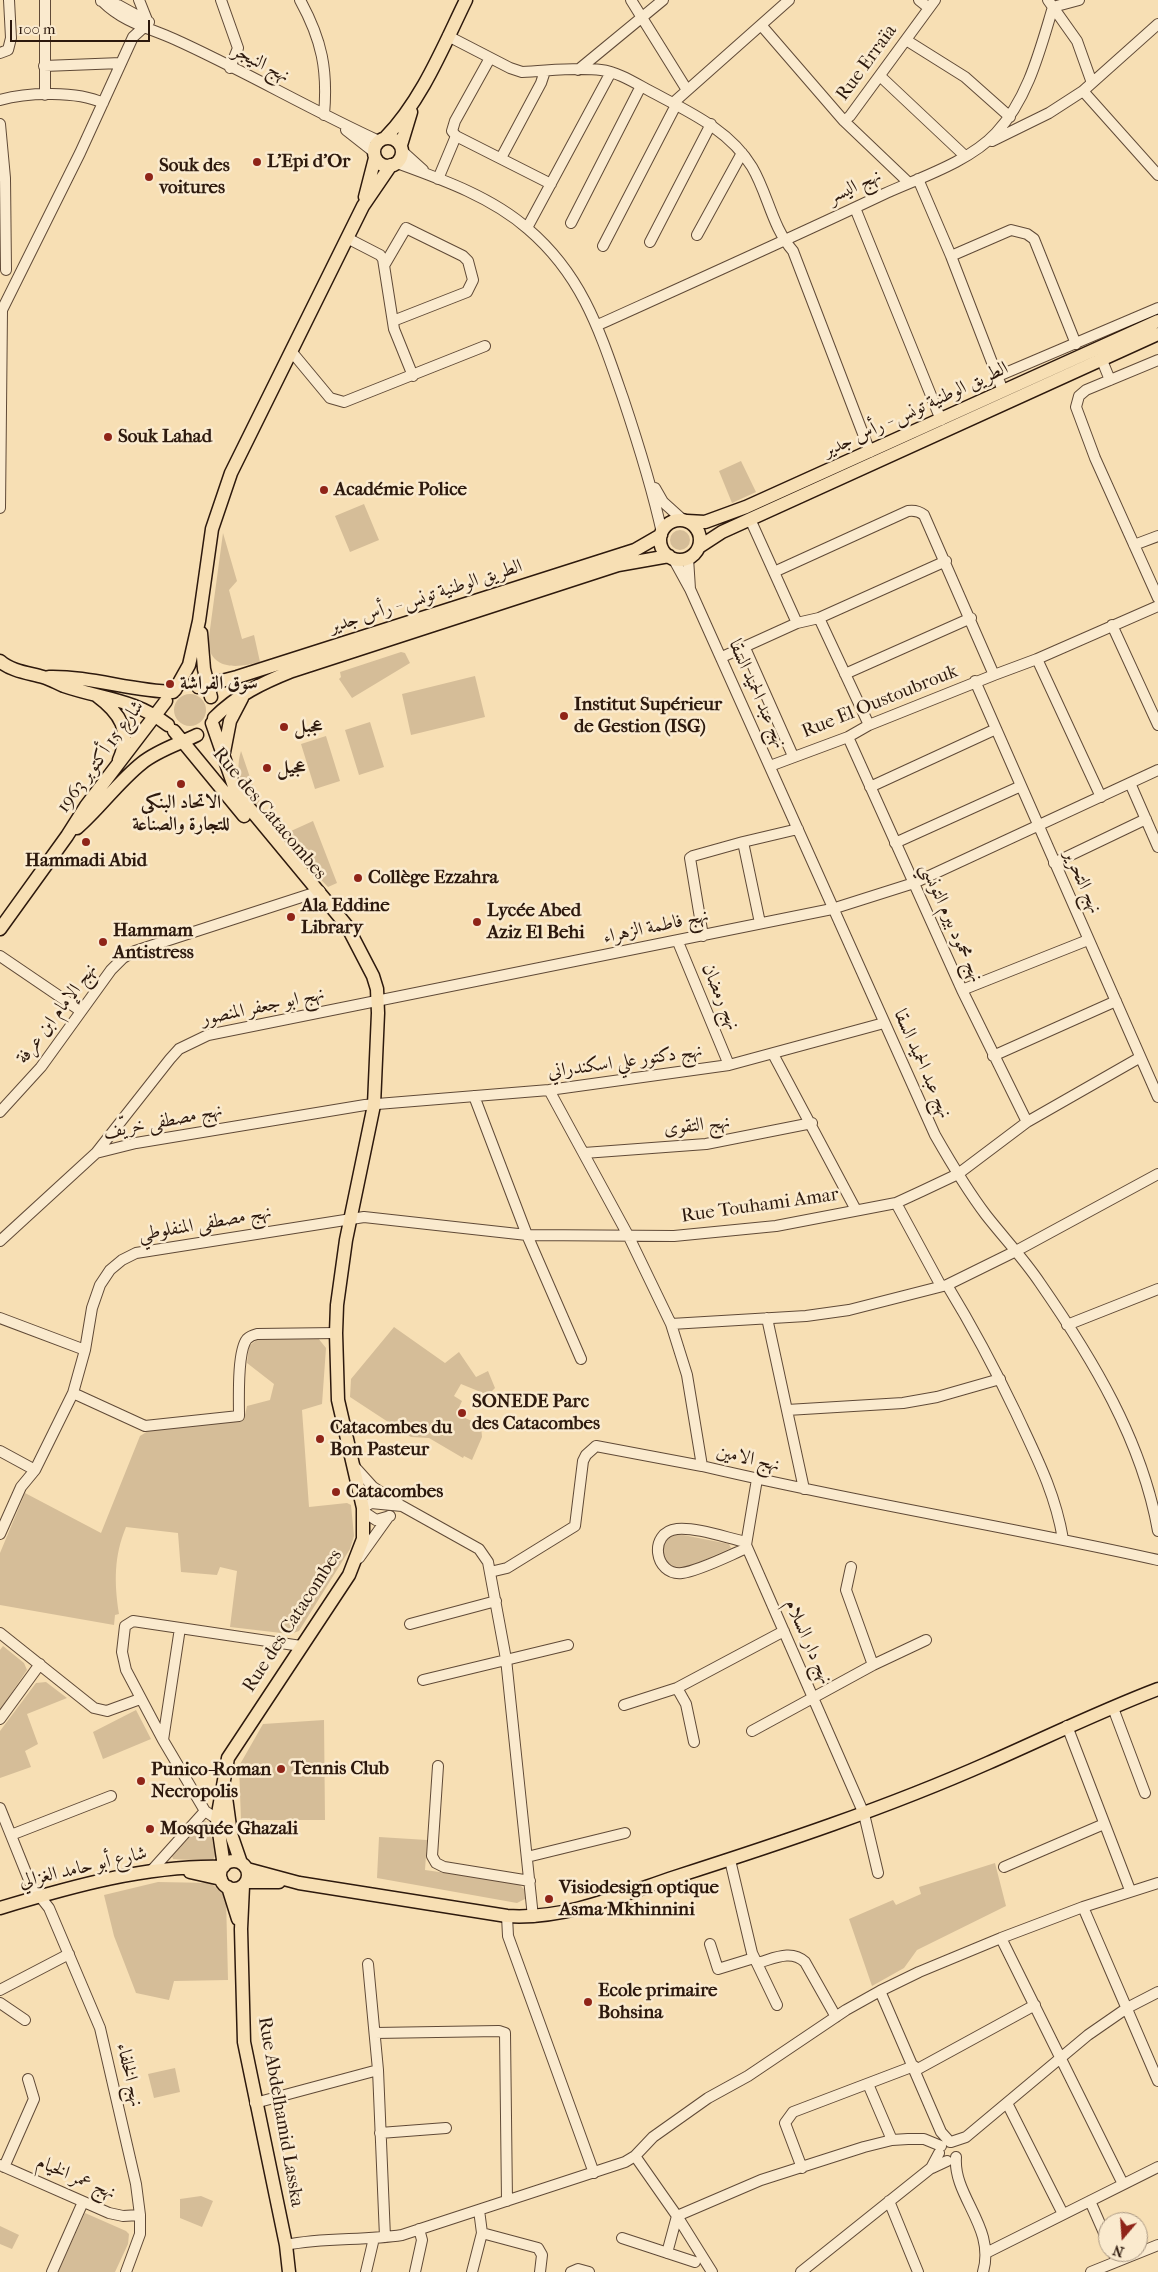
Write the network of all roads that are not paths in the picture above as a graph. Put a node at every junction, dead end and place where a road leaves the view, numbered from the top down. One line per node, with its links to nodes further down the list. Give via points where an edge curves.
1 (9, 0): 24 (street, via 12,38 8,50)
2 (45, 0): 27 (street)
3 (129, 0): 17 (street)
4 (139, 0): 18 (street)
5 (221, 0): 28 (street, via 238,48)
6 (300, 0): 43 (street, via 324,58)
7 (465, 0): 21 (main road)
8 (631, 0): 16 (street)
9 (663, 0): 16 (street)
10 (789, 0): 20 (street)
11 (920, 0): 15 (street)
12 (1079, 0): 14 (street)
13 (107, 1): 17 (street, نهج النيجر, via 114,12)
14 (1051, 3): 33 (street, via 1077,40); 42 (street, نهج اليسر, via 1032,73)
15 (932, 4): 23 (street, Rue Erraïa)
16 (642, 17): 29 (street); 35 (street)
17 (134, 19): 18 (street, نهج النيجر); 22 (street)
18 (145, 24): 22 (street); 28 (street, نهج النيجر)
19 (1158, 24): 33 (street)
20 (761, 25): 35 (street); 44 (street)
21 (448, 36): 25 (street); 38 (main road)
22 (133, 37): 26 (street)
23 (906, 40): 32 (street, Rue Erraïa); 42 (street, via 965,77)
24 (0, 53)
25 (490, 58): 30 (street, via 522,72); 48 (street, via 455,121 452,131)
26 (121, 64): 27 (street); 40 (street)
27 (44, 66): 37 (street)
28 (230, 68): 43 (street, نهج النيجر)
29 (578, 70): 30 (street); 31 (street)
30 (545, 71): 54 (street)
31 (611, 72): 34 (street); 58 (street)
32 (880, 76): 44 (street, Rue Erraïa); 53 (street)
33 (1092, 83): 36 (street)
34 (641, 86): 41 (street); 61 (street)
35 (687, 90): 41 (street)
36 (1082, 91): 49 (street, via 1050,113); 55 (street)
37 (45, 95): 39 (street); 40 (street, via 90,97)
38 (417, 96): 50 (main road); 52 (main road)
39 (0, 100)
40 (104, 103): 71 (street)
41 (674, 104): 46 (street); 67 (street)
42 (1010, 116): 49 (street, نهج اليسر)
43 (329, 118): 50 (street, نهج النيجر)
44 (844, 121): 57 (street)
45 (0, 124): 47 (street)
46 (711, 124): 51 (street); 66 (street)
47 (1, 135): 70 (street)
48 (456, 136): 54 (street); 56 (street)
49 (984, 145): 53 (street, نهج اليسر)
50 (378, 147): 52 (main road, via 382,164); 52 (main road, via 394,139); 59 (main road)
51 (742, 153): 63 (street); 65 (street, via 753,168)
52 (398, 156): 56 (street); 59 (main road)
53 (965, 156): 57 (street, نهج اليسر)
54 (500, 158): 58 (street)
55 (1158, 175)
56 (434, 177): 62 (street, via 506,212)
57 (913, 181): 60 (street, نهج اليسر); 68 (street)
58 (551, 184): 62 (street)
59 (363, 206): 64 (main road)
60 (855, 208): 65 (street, نهج اليسر); 86 (street)
61 (571, 224)
62 (527, 228): 75 (street, via 553,252 571,276)
63 (698, 236)
64 (347, 238): 69 (street, via 380,255); 79 (main road)
65 (784, 240): 75 (street, نهج اليسر); 87 (street, via 794,251)
66 (650, 242)
67 (603, 246)
68 (951, 256): 78 (street, via 1011,230 1027,234 1034,239); 83 (street)
69 (385, 264): 73 (street); 73 (street, via 406,228 463,256 468,261 473,280 467,292)
70 (3, 270): 71 (street)
71 (21, 271): 89 (street, via 1,316)
72 (1158, 308): 78 (street)
73 (393, 321): 82 (street)
74 (1158, 321): 78 (main road, الطريق الوطنية تونس - رأس جدير)
75 (598, 325): 88 (street)
76 (1158, 334): 80 (main road, الطريق الوطنية تونس - رأس جدير)
77 (485, 346): 82 (street)
78 (1081, 346): 83 (street); 85 (main road, الطريق الوطنية تونس - رأس جدير)
79 (291, 351): 82 (street, via 330,398 337,401 351,401); 105 (main road, via 231,473 219,506 208,552)
80 (1102, 358): 84 (street); 90 (main road, الطريق الوطنية تونس - رأس جدير)
81 (1157, 362): 84 (street)
82 (413, 376)
83 (996, 377): 85 (street)
84 (1110, 380): 94 (street, via 1079,396 1076,407)
85 (1003, 391): 86 (main road, الطريق الوطنية تونس - رأس جدير)
86 (941, 420): 87 (main road, الطريق الوطنية تونس - رأس جدير)
87 (870, 452): 91 (main road, الطريق الوطنية تونس - رأس جدير, via 721,517 705,522)
88 (650, 479): 91 (street, via 663,502); 92 (street)
89 (0, 508)
90 (750, 519): 95 (main road, الطريق الوطنية تونس - رأس جدير); 99 (street)
91 (685, 521): 92 (main road, via 671,523); 95 (main road, via 697,529)
92 (662, 534): 96 (main road, via 662,547); 116 (main road, الطريق الوطنية تونس - رأس جدير, via 635,550)
93 (1158, 536): 94 (street)
94 (1134, 546): 101 (street)
95 (699, 547): 97 (main road)
96 (671, 557): 97 (main road); 100 (street, نهج عبد الحميد السقا); 117 (main road, الطريق الوطنية تونس - رأس جدير, via 618,565 292,671)
97 (688, 558): 100 (street)
98 (946, 561): 99 (street, via 924,515 914,510); 103 (street); 104 (street)
99 (774, 572): 106 (street)
100 (690, 589): 109 (street, نهج عبد الحميد السقا)
101 (1158, 598)
102 (1158, 606): 107 (street, Rue El Oustoubrouk)
103 (818, 618): 106 (street); 112 (street)
104 (971, 618): 112 (street); 113 (street)
105 (199, 621): 116 (main road); 119 (main road, شارع 15 أكتوبر 1963, via 190,665)
106 (797, 623): 108 (street)
107 (1112, 625): 110 (street, Rue El Oustoubrouk); 123 (street)
108 (745, 648): 109 (street); 130 (street)
109 (722, 657): 131 (street, نهج عبد الحميد السقا)
110 (1037, 659): 113 (street, Rue El Oustoubrouk); 137 (street)
111 (0, 661): 114 (main road, via 24,673)
112 (845, 674): 122 (street)
113 (994, 675): 115 (street, Rue El Oustoubrouk)
114 (44, 677): 118 (main road, Rue des Catacombes); 119 (main road, via 68,676)
115 (975, 681): 122 (street, Rue El Oustoubrouk); 125 (street, نهج التحرير)
116 (206, 690): 119 (main road, via 187,686); 121 (main road, via 214,704)
117 (246, 691): 121 (main road, الطريق الوطنية تونس - رأس جدير); 129 (main road, via 230,721)
118 (93, 693): 120 (main road, Rue des Catacombes); 132 (main road, via 122,721 124,742)
119 (172, 694): 120 (main road, شارع 15 أكتوبر 1963); 124 (main road, via 164,709)
120 (156, 715): 124 (main road, Rue des Catacombes); 132 (main road, شارع 15 أكتوبر 1963)
121 (213, 721): 126 (main road, via 208,729); 129 (main road, Rue des Catacombes)
122 (869, 725): 127 (street, Rue El Oustoubrouk)
123 (1158, 725)
124 (171, 728): 126 (main road, via 185,736); 128 (main road, Rue des Catacombes)
125 (996, 729): 135 (street, نهج التحرير); 136 (street)
126 (197, 735): 128 (main road, شارع 15 أكتوبر 1963)
127 (848, 737): 130 (street, Rue El Oustoubrouk); 136 (street, نهج محمود بيرم التونسي)
128 (184, 742): 141 (main road, شارع 15 أكتوبر 1963, via 141,763 95,813); 147 (main road, Rue des Catacombes)
129 (224, 754): 147 (main road, Rue des Catacombes, via 236,792)
130 (793, 756): 131 (street, Rue El Oustoubrouk)
131 (770, 766): 140 (street, نهج عبد الحميد السقا)
132 (116, 769): 141 (main road, شارع 15 أكتوبر 1963)
133 (1158, 770): 134 (street, نهج فاطمة الزهراء)
134 (1130, 783): 137 (street, نهج فاطمة الزهراء); 138 (street)
135 (1021, 786): 139 (street, نهج التحرير); 143 (street)
136 (870, 787): 143 (street, نهج محمود بيرم التونسي)
137 (1101, 796): 139 (street, نهج فاطمة الزهراء)
138 (1146, 819): 144 (street); 145 (street)
139 (1038, 826): 145 (street, نهج التحرير); 146 (street, نهج فاطمة الزهراء)
140 (798, 829): 142 (street); 148 (street, نهج عبد الحميد السقا)
141 (67, 836): 150 (main road, شارع 15 أكتوبر 1963)
142 (743, 842): 149 (street); 151 (street, via 690,858)
143 (896, 842): 146 (street, نهج محمود بيرم التونسي)
144 (1158, 847)
145 (1054, 863): 152 (street, نهج التحرير)
146 (914, 883): 148 (street, نهج فاطمة الزهراء); 155 (street, نهج محمود بيرم التونسي)
147 (316, 893): 156 (main road, Rue des Catacombes, via 344,938); 158 (street, نهج الإمام ابن عرفة, via 135,951 111,970)
148 (832, 909): 149 (street, نهج فاطمة الزهراء); 159 (street, نهج عبد الحميد السقا)
149 (760, 923): 151 (street, نهج فاطمة الزهراء)
150 (0, 929)
151 (703, 936): 153 (street, نهج فاطمة الزهراء)
152 (1088, 940): 155 (street); 157 (street, نهج التحرير)
153 (678, 942): 156 (street, نهج فاطمة الزهراء); 163 (street, نهج رمضان)
154 (0, 956): 158 (street)
155 (962, 990): 161 (street, نهج محمود بيرم التونسي)
156 (374, 1001): 168 (main road, Rue des Catacombes); 172 (street, نهج ابو جعفر المنصور, via 208,1035 187,1044 170,1059)
157 (1116, 1001): 161 (street); 162 (street, نهج التحرير)
158 (81, 1011): 169 (street, نهج الإمام ابن عرفة, via 41,1067)
159 (884, 1023): 160 (street, نهج دكتور علي اسكندراني); 174 (street, نهج عبد الحميد السقا, via 935,1135)
160 (773, 1054): 163 (street, نهج دكتور علي اسكندراني); 171 (street)
161 (993, 1056): 170 (street, نهج محمود بيرم التونسي)
162 (1139, 1058): 164 (street, نهج التحرير); 170 (street, Rue Touhami Amar)
163 (729, 1065): 165 (street, نهج دكتور علي اسكندراني)
164 (1153, 1076): 167 (street, نهج التحرير)
165 (549, 1090): 166 (street, نهج دكتور علي اسكندراني); 173 (street, نهج الامين)
166 (474, 1096): 168 (street, نهج دكتور علي اسكندراني); 179 (street)
167 (1158, 1097)
168 (369, 1105): 172 (street, نهج مصطفى خريّف, via 136,1143); 178 (main road, Rue des Catacombes)
169 (0, 1112)
170 (1027, 1122): 174 (street, Rue Touhami Amar)
171 (812, 1123): 173 (street, نهج التقوى, via 706,1144); 177 (street)
172 (96, 1153): 181 (street, نهج مصطفى خريّف)
173 (584, 1153): 180 (street, نهج الامين)
174 (958, 1174): 176 (street, Rue Touhami Amar); 182 (street, نهج عبد الحميد السقا)
175 (1158, 1174): 182 (street)
176 (896, 1202): 177 (street, Rue Touhami Amar); 183 (street)
177 (856, 1210): 180 (street, Rue Touhami Amar, via 776,1226)
178 (348, 1219): 179 (street, Rue Touhami Amar, via 364,1217); 189 (main road, Rue des Catacombes); 190 (street, نهج مصطفى المنفلوطي, via 136,1253 110,1270 100,1285)
179 (527, 1235): 180 (street, Rue Touhami Amar); 191 (street)
180 (629, 1237): 187 (street, نهج الامين)
181 (0, 1241)
182 (1016, 1251): 183 (street); 188 (street, نهج عبد الحميد السقا)
183 (944, 1285): 186 (street, via 849,1310); 192 (street)
184 (1158, 1289): 188 (street)
185 (0, 1318): 190 (street)
186 (767, 1318): 187 (street); 194 (street)
187 (671, 1324): 197 (street, نهج الامين, via 687,1375)
188 (1066, 1325): 204 (street, نهج عبد الحميد السقا, via 1098,1372 1120,1416 1138,1458)
189 (336, 1333): 193 (street, via 257,1334 248,1338 239,1376 239,1416 145,1426); 196 (main road, Rue des Catacombes, via 338,1400)
190 (84, 1350): 193 (street, نهج مصطفى المنفلوطي)
191 (581, 1359)
192 (1000, 1379): 194 (street, via 937,1398 903,1403); 206 (street, via 1047,1479 1058,1510)
193 (73, 1393): 198 (street, نهج مصطفى المنفلوطي)
194 (787, 1410): 200 (street)
195 (0, 1451): 198 (street)
196 (354, 1466): 201 (street, via 373,1487); 202 (main road, Rue des Catacombes)
197 (702, 1466): 199 (street, نهج الامين); 211 (street, via 596,1446 583,1461 575,1526 507,1568)
198 (35, 1470): 205 (street, نهج مصطفى المنفلوطي, via 21,1487)
199 (757, 1479): 200 (street, نهج الامين); 207 (street)
200 (804, 1489): 206 (street, نهج الامين)
201 (404, 1508): 202 (street, via 371,1503); 203 (street); 211 (street, via 479,1549 485,1555)
202 (364, 1510): 203 (street, via 376,1520); 209 (main road, Rue des Catacombes, via 363,1539)
203 (389, 1516): 209 (street)
204 (1158, 1531)
205 (0, 1534)
206 (1063, 1539): 208 (street, نهج الامين)
207 (746, 1545): 207 (street, via 682,1573 668,1570 657,1554 665,1534 678,1529); 215 (street, نهج دار السلام)
208 (1158, 1560)
209 (355, 1563): 219 (main road, Rue des Catacombes)
210 (851, 1566): 222 (street, via 846,1590)
211 (490, 1572): 212 (street)
212 (496, 1601): 213 (street); 220 (street)
213 (410, 1624)
214 (180, 1628): 219 (street); 227 (street, via 133,1621 126,1624 123,1660); 233 (street)
215 (784, 1631): 224 (street); 226 (street, نهج دار السلام)
216 (0, 1633): 221 (street)
217 (926, 1640): 222 (street)
218 (568, 1645): 220 (street)
219 (301, 1646): 241 (main road, Rue des Catacombes, via 231,1753 224,1777)
220 (506, 1659): 223 (street); 245 (street)
221 (40, 1664): 227 (street, via 100,1710 113,1710); 230 (street)
222 (873, 1665): 226 (street)
223 (423, 1680)
224 (677, 1688): 228 (street); 234 (street, via 686,1704)
225 (1157, 1689): 229 (main road)
226 (814, 1698): 232 (street); 240 (street, نهج دار السلام)
227 (140, 1699): 233 (street)
228 (624, 1705)
229 (1113, 1708): 231 (main road); 236 (street)
230 (0, 1719)
231 (1067, 1726): 240 (main road, via 988,1763); 242 (street)
232 (752, 1731)
233 (163, 1740): 239 (street)
234 (694, 1742)
235 (438, 1766): 252 (street, via 432,1856 436,1863)
236 (1145, 1793)
237 (111, 1796): 244 (street)
238 (0, 1808): 244 (street)
239 (205, 1811): 241 (street); 248 (street)
240 (864, 1814): 246 (main road); 249 (street, نهج دار السلام)
241 (222, 1819): 250 (main road, Rue Abdelhamid Lasska); 251 (main road, via 231,1834)
242 (1104, 1824): 247 (street); 254 (street)
243 (624, 1833): 245 (street)
244 (11, 1835): 255 (street, via 30,1886)
245 (527, 1857): 252 (street)
246 (730, 1860): 259 (main road, via 592,1904); 264 (street)
247 (1004, 1866)
248 (152, 1870): 250 (main road, شارع أبو حامد الغزالي, via 175,1869); 255 (main road, شارع أبو حامد الغزالي)
249 (878, 1873)
250 (224, 1875): 251 (main road, via 232,1862); 251 (main road, via 235,1889); 260 (main road, Rue Abdelhamid Lasska)
251 (244, 1875): 258 (main road); 260 (main road, Rue Abdelhamid Lasska)
252 (530, 1881): 259 (street)
253 (1158, 1883): 254 (street)
254 (1130, 1890): 256 (street)
255 (39, 1896): 257 (main road, شارع أبو حامد الغزالي); 263 (street, نهج الخلفاء, via 50,1908)
256 (1083, 1907): 261 (street); 272 (street)
257 (0, 1908)
258 (507, 1916): 259 (main road); 292 (street, via 508,1936)
259 (533, 1917)
260 (241, 1929): 282 (main road, Rue Abdelhamid Lasska, via 244,2042)
261 (1001, 1938): 267 (street); 271 (street)
262 (710, 1944): 264 (street, via 718,1969)
263 (69, 1954): 266 (street); 300 (street, نهج الخلفاء, via 100,2028 136,2184)
264 (756, 1960): 270 (street); 273 (street, via 798,1955)
265 (368, 1964): 275 (street)
266 (0, 1990)
267 (880, 1991): 273 (street); 277 (street)
268 (1158, 1992): 272 (street)
269 (0, 2004): 274 (street)
270 (777, 2005)
271 (1036, 2005): 276 (street); 277 (street)
272 (1127, 2008): 276 (street); 280 (street)
273 (836, 2017): 288 (street, via 748,2076 708,2098 653,2138)
274 (26, 2020)
275 (375, 2033): 278 (street); 294 (street, via 505,2033)
276 (1061, 2058): 283 (street); 293 (street)
277 (915, 2068): 281 (street); 287 (street)
278 (378, 2070): 282 (street); 285 (street)
279 (28, 2079): 289 (street, via 34,2099)
280 (1158, 2081)
281 (868, 2084): 286 (street); 291 (street, via 793,2112 788,2118 785,2123)
282 (255, 2103): 307 (main road, Rue Abdelhamid Lasska)
283 (1007, 2103): 287 (street); 299 (street)
284 (446, 2128): 285 (street)
285 (380, 2132): 305 (street)
286 (892, 2140): 287 (street, via 924,2139); 291 (street)
287 (948, 2151): 295 (street); 310 (street, via 986,2243)
288 (635, 2156): 292 (street); 301 (street)
289 (2, 2166): 297 (street, نهج عمر الخيام)
290 (1158, 2167): 293 (street)
291 (802, 2168): 301 (street, via 761,2180)
292 (594, 2173): 294 (street)
293 (1123, 2184): 296 (street)
294 (507, 2201): 298 (street)
295 (889, 2201): 323 (street); 324 (street)
296 (1090, 2201): 299 (street); 302 (street)
297 (83, 2202): 300 (street, نهج عمر الخيام, via 109,2213); 313 (street)
298 (479, 2210): 303 (street); 304 (street)
299 (1063, 2214): 310 (street)
300 (140, 2215): 314 (street, نهج الخلفاء, via 140,2234)
301 (677, 2216): 308 (street); 309 (street)
302 (1098, 2219)
303 (419, 2229): 305 (street); 317 (street, via 422,2240)
304 (482, 2233): 318 (street); 319 (street, via 538,2248 542,2255)
305 (379, 2238): 307 (street, via 306,2240); 316 (street)
306 (622, 2238): 309 (street)
307 (286, 2245): 315 (main road, Rue Abdelhamid Lasska)
308 (698, 2250): 312 (street); 322 (street)
309 (667, 2253): 312 (street)
310 (986, 2253): 325 (street)
311 (1107, 2262): 326 (street)
312 (693, 2267)
313 (52, 2272)
314 (126, 2272)
315 (289, 2272)
316 (366, 2272)
317 (415, 2272)
318 (472, 2272)
319 (540, 2272)
320 (571, 2272): 321 (street, via 578,2269)
321 (589, 2272)
322 (712, 2272)
323 (802, 2272)
324 (918, 2272)
325 (983, 2272)
326 (1091, 2272)

